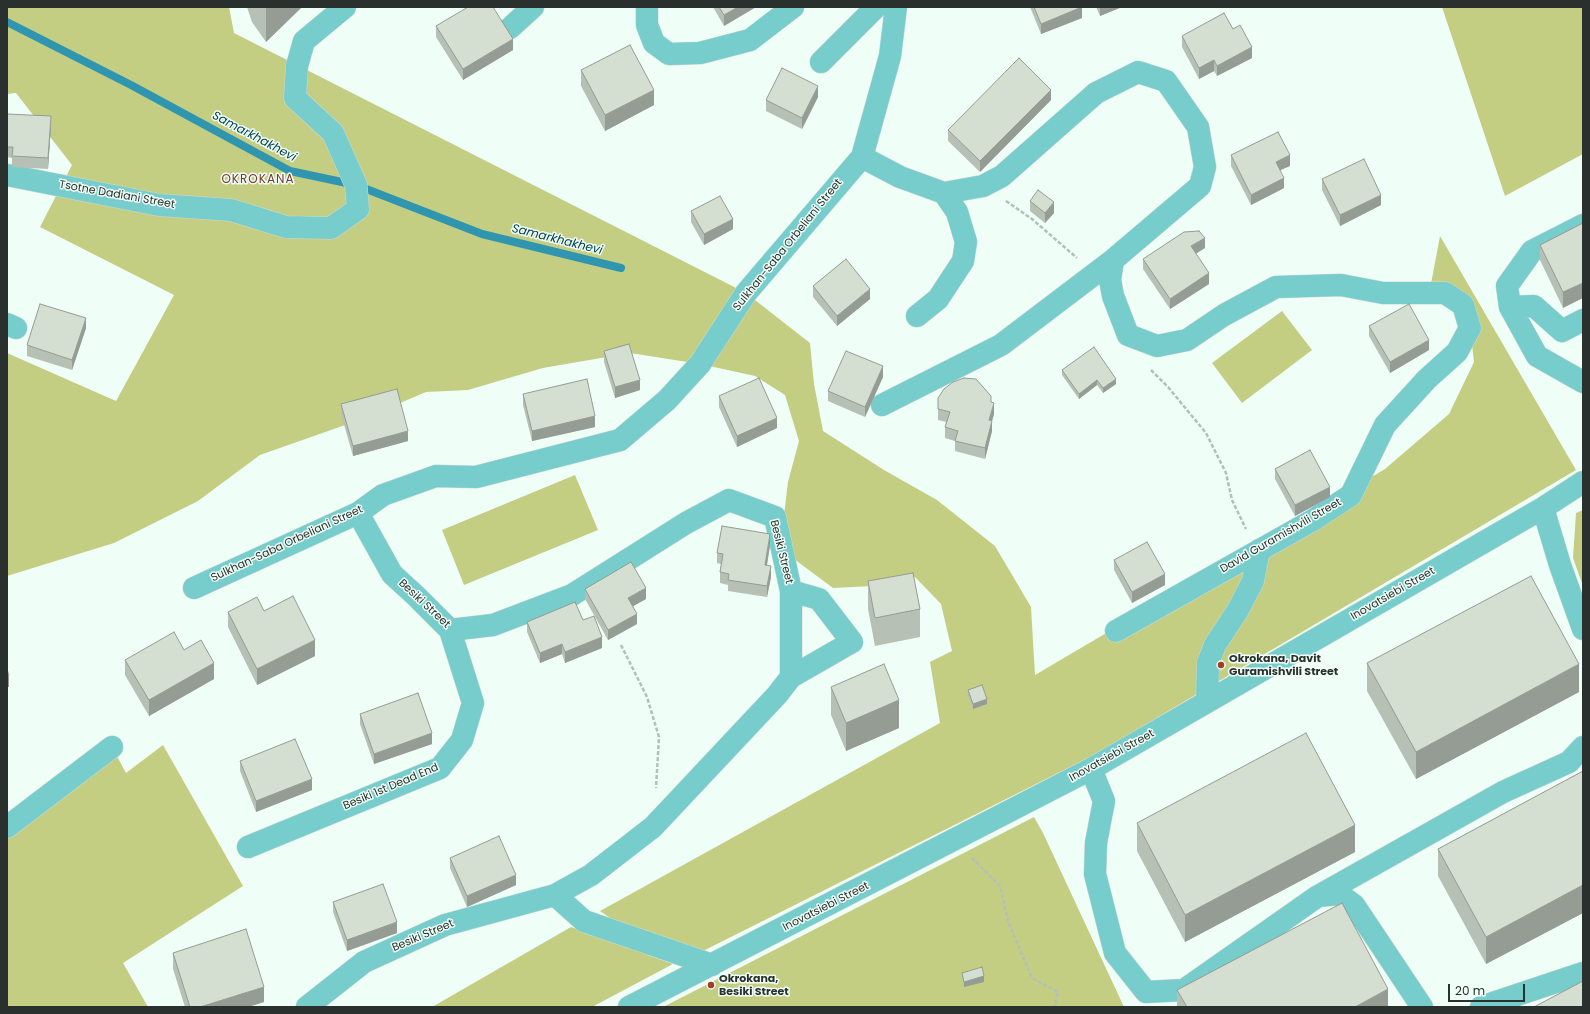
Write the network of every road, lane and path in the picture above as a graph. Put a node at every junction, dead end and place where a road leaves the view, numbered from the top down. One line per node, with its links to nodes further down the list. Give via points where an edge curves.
1 (344, 7): 10 (street, Tsotne Dadiani Street, via 304,41 297,66 295,98 334,133 356,185 358,209 332,228 286,227 231,210 159,205)
2 (533, 7): 7 (street)
3 (647, 7): 4 (street, via 647,24 654,43 669,54 700,53 750,40)
4 (793, 7)
5 (876, 7): 8 (street)
6 (896, 7): 9 (street, via 890,56)
7 (510, 28)
8 (821, 62)
9 (862, 157): 12 (street, via 900,177); 24 (street, Sulkhan-Saba Orbeliani Street, via 746,293 700,364 667,400 620,440 476,477 436,476 383,495)
10 (7, 175)
11 (984, 186): 12 (street); 14 (street, via 1002,176 1096,93 1138,72 1166,81 1198,127 1205,168 1200,186); 15 (path, via 1032,219)
12 (944, 193): 17 (street, via 957,212 966,242 963,261 938,299)
13 (1583, 225): 16 (street, via 1532,251 1507,286)
14 (1113, 260): 15 (street); 19 (street, via 1110,280 1113,296)
15 (1095, 274): 21 (street, via 1001,345)
16 (1510, 307): 18 (street, via 1534,306 1562,331); 20 (street, via 1537,356)
17 (917, 316)
18 (1583, 320)
19 (1128, 335): 25 (path, via 1146,366 1168,386 1206,433 1226,473 1232,500); 25 (street, David Guramishvili Street, via 1157,346 1187,340 1224,315 1276,288 1341,285 1383,293 1445,293 1463,305 1470,328 1457,352 1427,379 1385,425 1351,495)
20 (1583, 382)
21 (882, 405)
22 (1583, 482): 23 (street, Inovatsiebi Street)
23 (1543, 508): 28 (street); 33 (street, Inovatsiebi Street)
24 (358, 513): 26 (street, Sulkhan-Saba Orbeliani Street); 29 (street, Besiki Street, via 392,574)
25 (1259, 550): 30 (street, David Guramishvili Street); 33 (street, via 1253,580 1238,610 1214,645 1208,663)
26 (194, 588)
27 (791, 591): 29 (street, Besiki Street, via 775,517 729,500 686,523 572,595 493,625); 32 (street, Besiki Street); 32 (street, via 819,599 852,642)
28 (1583, 629)
29 (450, 630): 40 (street, Besiki 1st Dead End, via 473,703 462,740 440,768)
30 (1116, 631)
31 (621, 645): 37 (path, via 647,697 659,736)
32 (792, 677): 41 (street, Besiki Street, via 653,827 591,875)
33 (1207, 702): 36 (street, Inovatsiebi Street)
34 (112, 747): 38 (street)
35 (1583, 747): 42 (street, via 1568,762 1503,792)
36 (1091, 769): 39 (street, Inovatsiebi Street); 42 (street, via 1104,801 1096,843 1095,874 1115,953 1146,992 1184,990)
37 (656, 789)
38 (7, 827)
39 (959, 837): 43 (street, Inovatsiebi Street); 47 (path, via 970,856 1000,886 1008,921 1032,978 1058,992)
40 (248, 847)
41 (555, 895): 43 (street, via 584,920); 45 (street, Besiki Street, via 445,924 364,962)
42 (1318, 896): 48 (street, via 1340,894 1354,905)
43 (712, 966): 46 (street, Inovatsiebi Street)
44 (1583, 973): 49 (street)
45 (307, 1007)
46 (629, 1007)
47 (1054, 1007)
48 (1422, 1007)
49 (1481, 1007)

